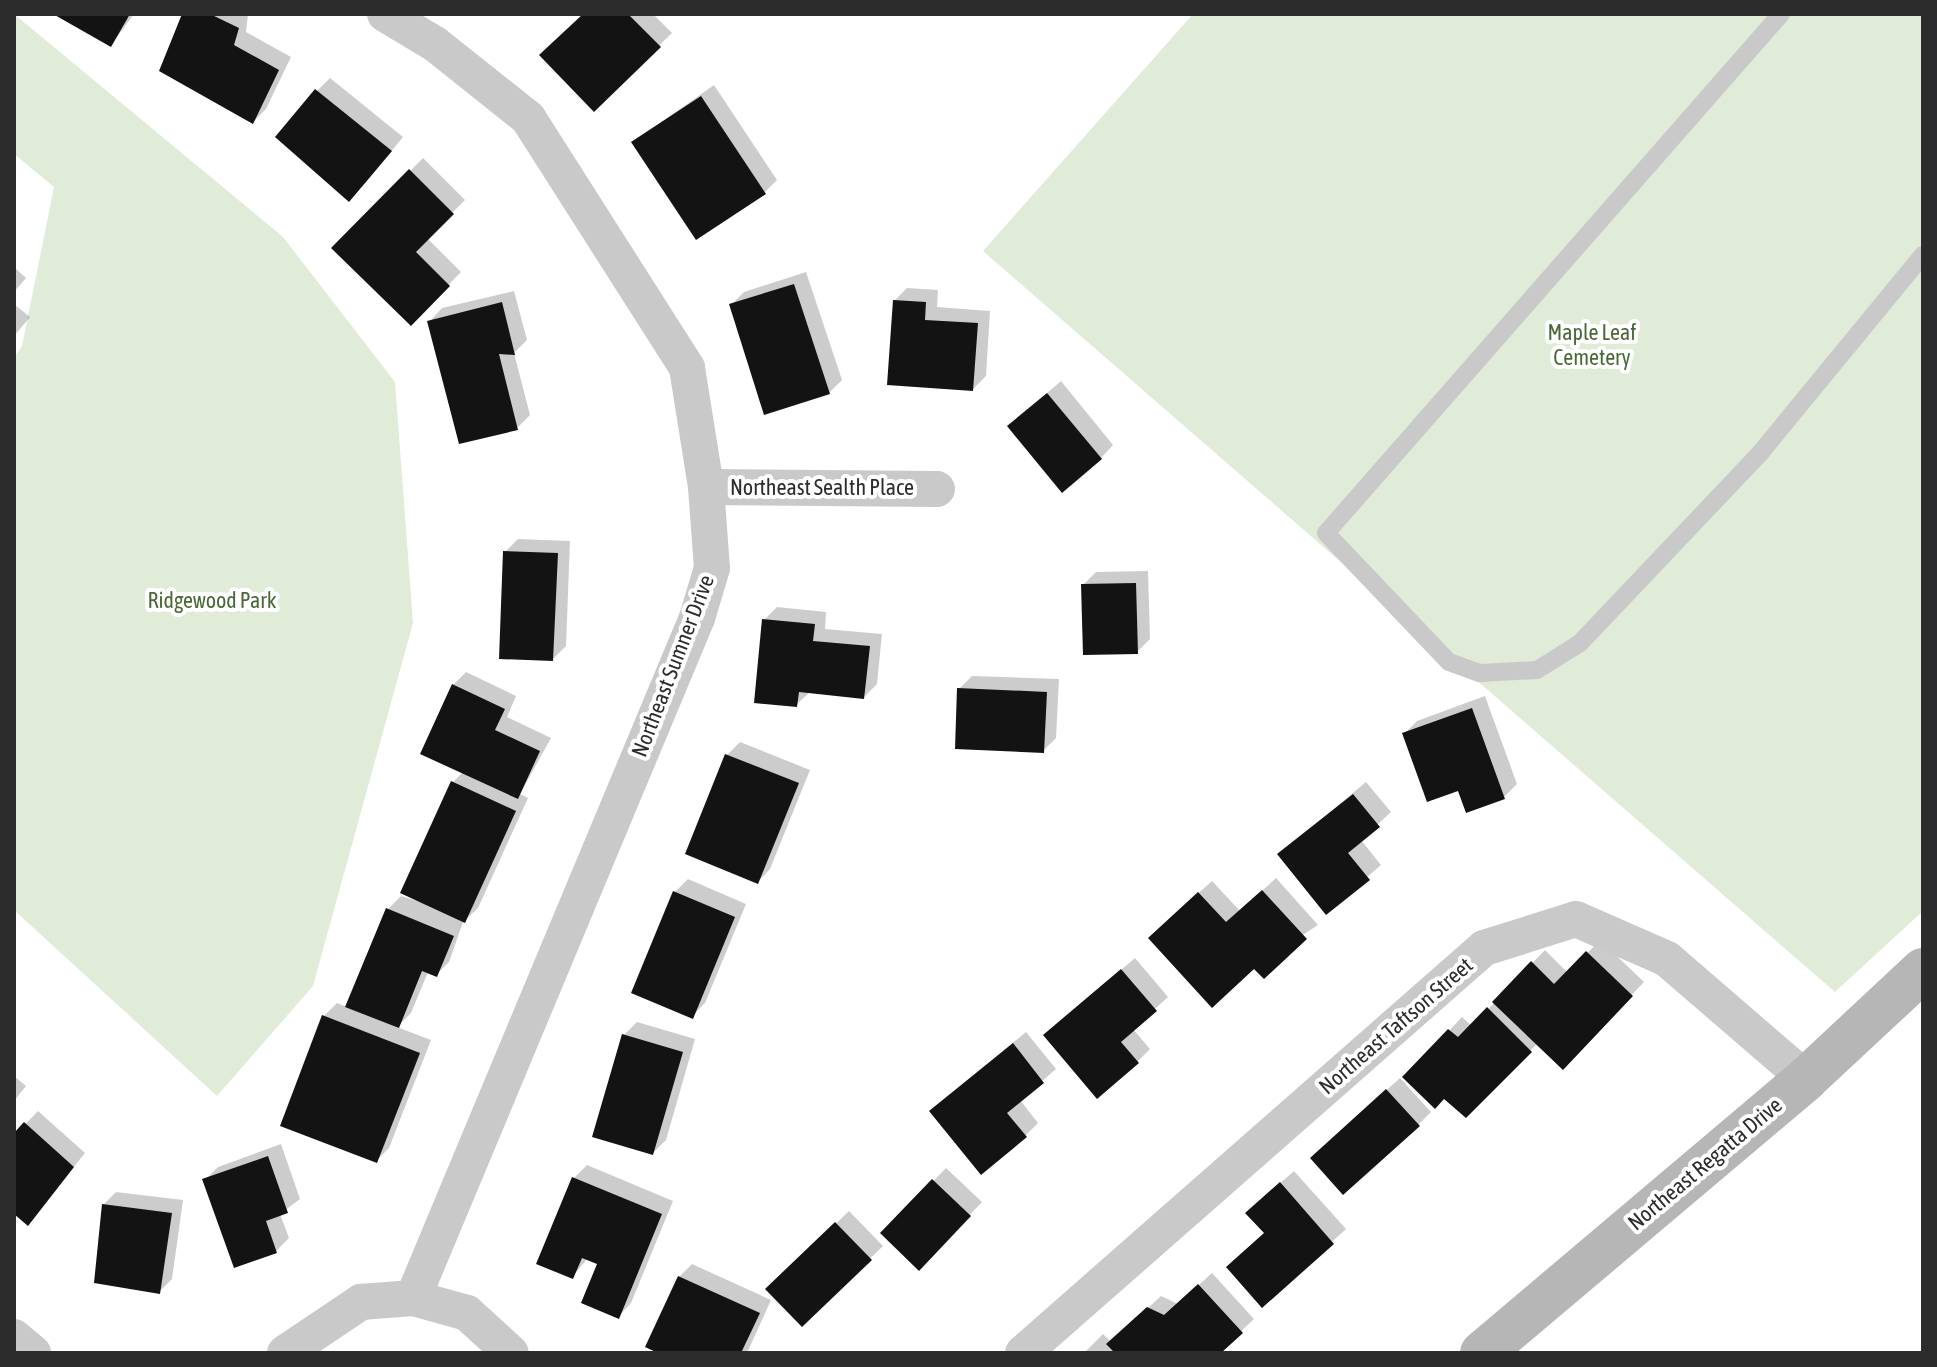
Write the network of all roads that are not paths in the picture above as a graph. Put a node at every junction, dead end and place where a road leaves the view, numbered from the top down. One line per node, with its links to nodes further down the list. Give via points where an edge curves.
1 (385, 14): 4 (street, Northeast Sumner Drive, via 435,44 528,118 687,368)
2 (1781, 14): 3 (lane, via 1326,533 1449,662 1480,673 1537,670 1580,643 1761,452)
3 (1923, 255)
4 (706, 487): 5 (street, Northeast Sealth Place); 8 (street, Northeast Sumner Drive, via 712,568 697,618)
5 (937, 489)
6 (1923, 970): 7 (main road, Northeast Regatta Drive)
7 (1806, 1079): 13 (street, Northeast Taftson Street, via 1667,959 1576,919 1484,948); 14 (main road, Northeast Regatta Drive)
8 (413, 1298): 11 (street, via 361,1302); 12 (street, via 467,1313)
9 (14, 1337): 10 (street)
10 (33, 1353)
11 (285, 1353)
12 (511, 1353)
13 (1023, 1353)
14 (1482, 1353)

